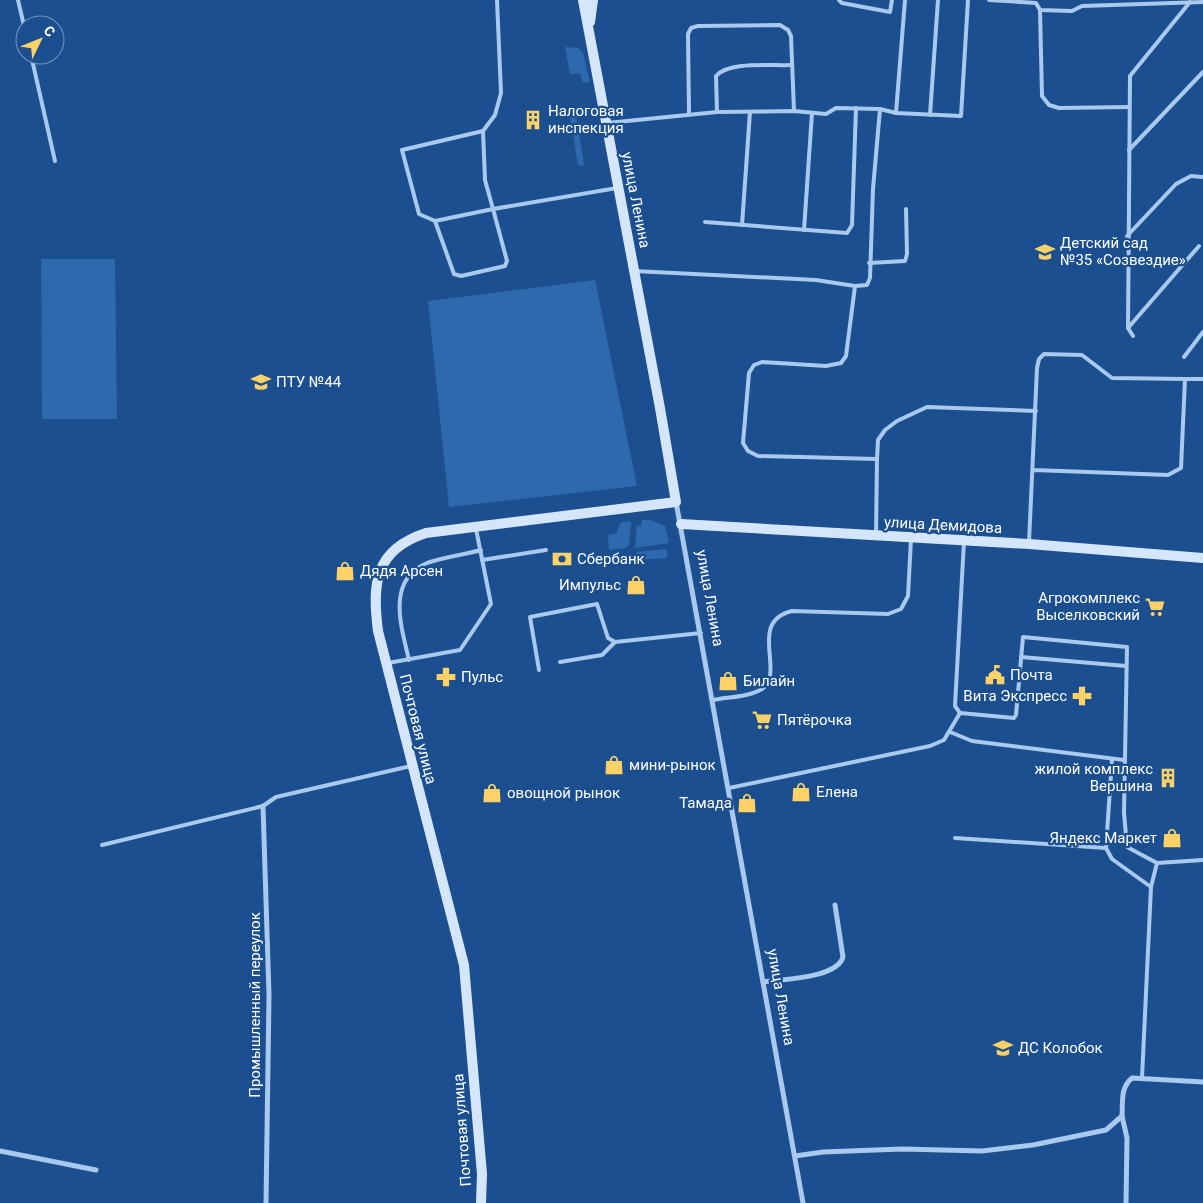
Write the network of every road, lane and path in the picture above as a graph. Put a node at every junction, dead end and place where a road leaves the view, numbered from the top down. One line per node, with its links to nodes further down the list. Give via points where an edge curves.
1 (18, 0): 15 (lane)
2 (497, 0): 31 (lane, via 501,93 496,115)
3 (583, 0): 16 (main road, улица Ленина)
4 (593, 0): 16 (main road)
5 (839, 0): 6 (lane, via 890,12)
6 (892, 0)
7 (905, 0): 28 (lane)
8 (938, 0): 29 (lane)
9 (968, 0): 29 (lane, via 961,116)
10 (989, 0): 14 (lane, via 1036,3)
11 (1166, 1): 12 (lane); 14 (lane, via 1082,6 1072,11)
12 (1190, 2): 13 (lane); 20 (lane, via 1130,76)
13 (1203, 2)
14 (1040, 10): 20 (lane, via 1042,96 1049,105 1059,108)
15 (22, 15)
16 (588, 30): 30 (main road, улица Ленина)
17 (33, 65): 33 (lane)
18 (792, 66): 23 (lane); 24 (lane, via 731,67 720,71 716,76); 26 (lane, via 791,36 780,25 691,28 688,34)
19 (1203, 72): 32 (lane)
20 (1129, 107): 32 (lane)
21 (856, 108): 22 (lane); 27 (lane, via 836,108 826,114); 41 (lane, via 852,225 847,233)
22 (880, 109): 28 (lane); 44 (lane)
23 (794, 111): 25 (lane); 27 (lane)
24 (717, 112): 25 (lane); 26 (lane)
25 (750, 112): 40 (lane)
26 (689, 113): 30 (lane)
27 (812, 113): 41 (lane)
28 (896, 113): 29 (lane)
29 (930, 116)
30 (605, 123): 35 (main road, улица Ленина)
31 (483, 131): 36 (lane, via 485,180); 38 (lane, via 402,150 419,214)
32 (1129, 150): 42 (lane)
33 (55, 161)
34 (1203, 177): 42 (lane, via 1191,176 1176,184)
35 (618, 188): 36 (lane); 45 (main road, улица Ленина)
36 (494, 209): 38 (lane); 38 (lane, via 507,261 505,266 460,276 454,274)
37 (906, 209): 44 (lane, via 905,261)
38 (434, 221)
39 (705, 222): 40 (lane)
40 (742, 225): 41 (lane)
41 (804, 230)
42 (1128, 236): 47 (lane)
43 (1199, 246): 47 (lane)
44 (869, 263): 46 (lane, via 867,285)
45 (634, 271): 46 (lane, via 816,280); 56 (main road, улица Ленина)
46 (855, 286): 54 (lane, via 846,356 841,363 826,366 762,362 754,365 749,373 743,444 758,456)
47 (1128, 328): 49 (lane)
48 (1203, 332): 50 (lane)
49 (1133, 336)
50 (1184, 358)
51 (1185, 379): 52 (lane); 53 (lane, via 1112,378 1082,355 1044,354 1037,368); 55 (lane, via 1181,468 1176,473)
52 (1203, 379)
53 (1036, 411): 54 (lane, via 927,407 885,430 878,440); 55 (lane)
54 (877, 459): 59 (lane)
55 (1034, 470): 62 (lane)
56 (676, 502): 57 (street, улица Ленина); 58 (main road, Почтовая улица)
57 (680, 524): 59 (main road, улица Демидова); 67 (street, улица Ленина)
58 (476, 527): 63 (lane); 72 (main road, Почтовая улица, via 414,537 384,562 375,589 375,604)
59 (876, 536): 60 (main road, улица Демидова)
60 (911, 538): 61 (main road, улица Демидова); 75 (lane, via 908,596 901,609 888,614 792,611 779,614 770,624 769,677 764,688 754,693)
61 (964, 541): 62 (main road, улица Демидова); 76 (lane, via 955,706)
62 (1029, 544): 65 (main road, улица Демидова)
63 (481, 550): 66 (lane); 70 (lane, via 428,563 413,571 404,581 398,610)
64 (546, 550): 66 (lane)
65 (1203, 558)
66 (482, 560): 70 (lane, via 491,604 460,650)
67 (701, 633): 68 (lane); 75 (street, улица Ленина)
68 (615, 642): 71 (lane, via 602,655); 74 (lane, via 608,638 597,604 530,617)
69 (1021, 657): 73 (lane); 73 (lane, via 1023,636 1127,647); 76 (lane, via 1014,718)
70 (409, 660): 72 (lane)
71 (560, 662)
72 (386, 664): 80 (main road, Почтовая улица)
73 (1126, 666): 79 (lane)
74 (539, 670)
75 (713, 700): 81 (street, улица Ленина)
76 (960, 714): 77 (lane)
77 (950, 732): 78 (lane, via 972,741); 81 (lane, via 944,740 930,746)
78 (1112, 759): 79 (lane); 85 (lane)
79 (1124, 760): 87 (lane, via 1127,847)
80 (411, 766): 82 (lane, via 276,797); 98 (main road, Почтовая улица, via 464,966 482,1174)
81 (728, 788): 90 (street, улица Ленина)
82 (263, 806): 84 (lane); 97 (street, Промышленный переулок, via 269,995)
83 (955, 838): 85 (lane)
84 (102, 845)
85 (1106, 848): 88 (lane, via 1112,859)
86 (1203, 860): 87 (lane)
87 (1157, 863): 88 (lane)
88 (1151, 887): 91 (lane)
89 (836, 905): 90 (street, via 843,957 841,964 829,972)
90 (763, 982): 95 (street, улица Ленина)
91 (1142, 1078): 92 (street); 93 (street, via 1132,1078 1126,1083)
92 (1203, 1082)
93 (1122, 1116): 95 (street, via 1106,1130 1033,1145 982,1151 902,1149); 100 (street, via 1127,1138)
94 (0, 1151): 96 (street)
95 (794, 1156): 99 (street, улица Ленина)
96 (96, 1170)
97 (266, 1203)
98 (481, 1203)
99 (803, 1203)
100 (1126, 1203)

